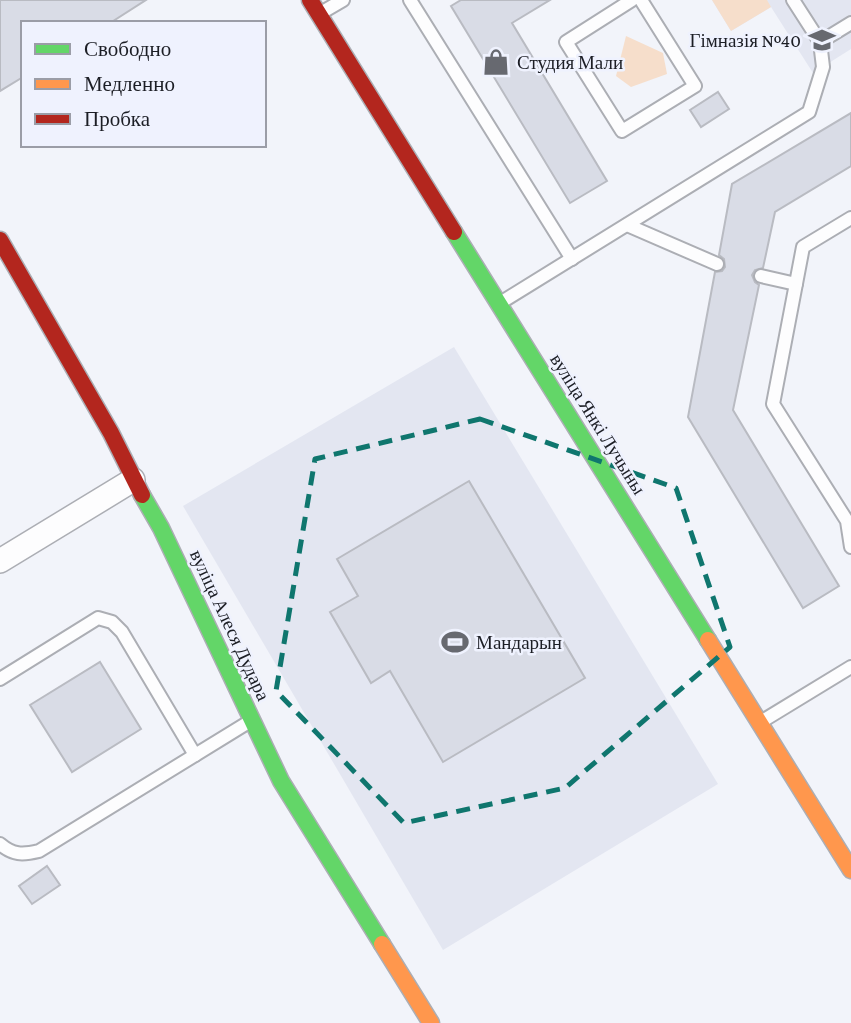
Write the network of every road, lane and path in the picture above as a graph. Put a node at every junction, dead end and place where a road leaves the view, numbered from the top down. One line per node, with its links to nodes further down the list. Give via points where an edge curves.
1 (310, 0): 7 (main road, вуліца Янкі Лучыны)
2 (343, 0): 7 (lane)
3 (410, 0): 13 (lane)
4 (632, 0): 5 (lane, via 566,41 622,131 695,86)
5 (641, 0)
6 (793, 0): 9 (lane)
7 (318, 15): 17 (main road, вуліца Янкі Лучыны)
8 (851, 23): 9 (lane)
9 (820, 42): 11 (lane, via 823,67 808,112)
10 (851, 218): 16 (lane, via 803,247)
11 (627, 225): 13 (lane); 14 (lane)
12 (0, 240): 18 (main road, вуліца Алеся Дудара, via 111,433)
13 (572, 259): 17 (lane)
14 (717, 264)
15 (761, 276): 16 (lane)
16 (796, 284): 19 (lane, via 774,404)
17 (499, 304): 25 (main road, вуліца Янкі Лучыны)
18 (133, 480): 21 (street); 24 (main road, вуліца Алеся Дудара, via 161,528)
19 (849, 520): 20 (lane)
20 (851, 547)
21 (0, 561)
22 (851, 667): 25 (lane)
23 (0, 679): 26 (lane, via 98,618 112,622)
24 (253, 720): 26 (lane); 29 (main road, вуліца Алеся Дудара, via 281,780)
25 (760, 723): 28 (main road, вуліца Янкі Лучыны)
26 (195, 755): 27 (lane, via 38,851 23,855)
27 (0, 844)
28 (851, 870)
29 (431, 1023)

